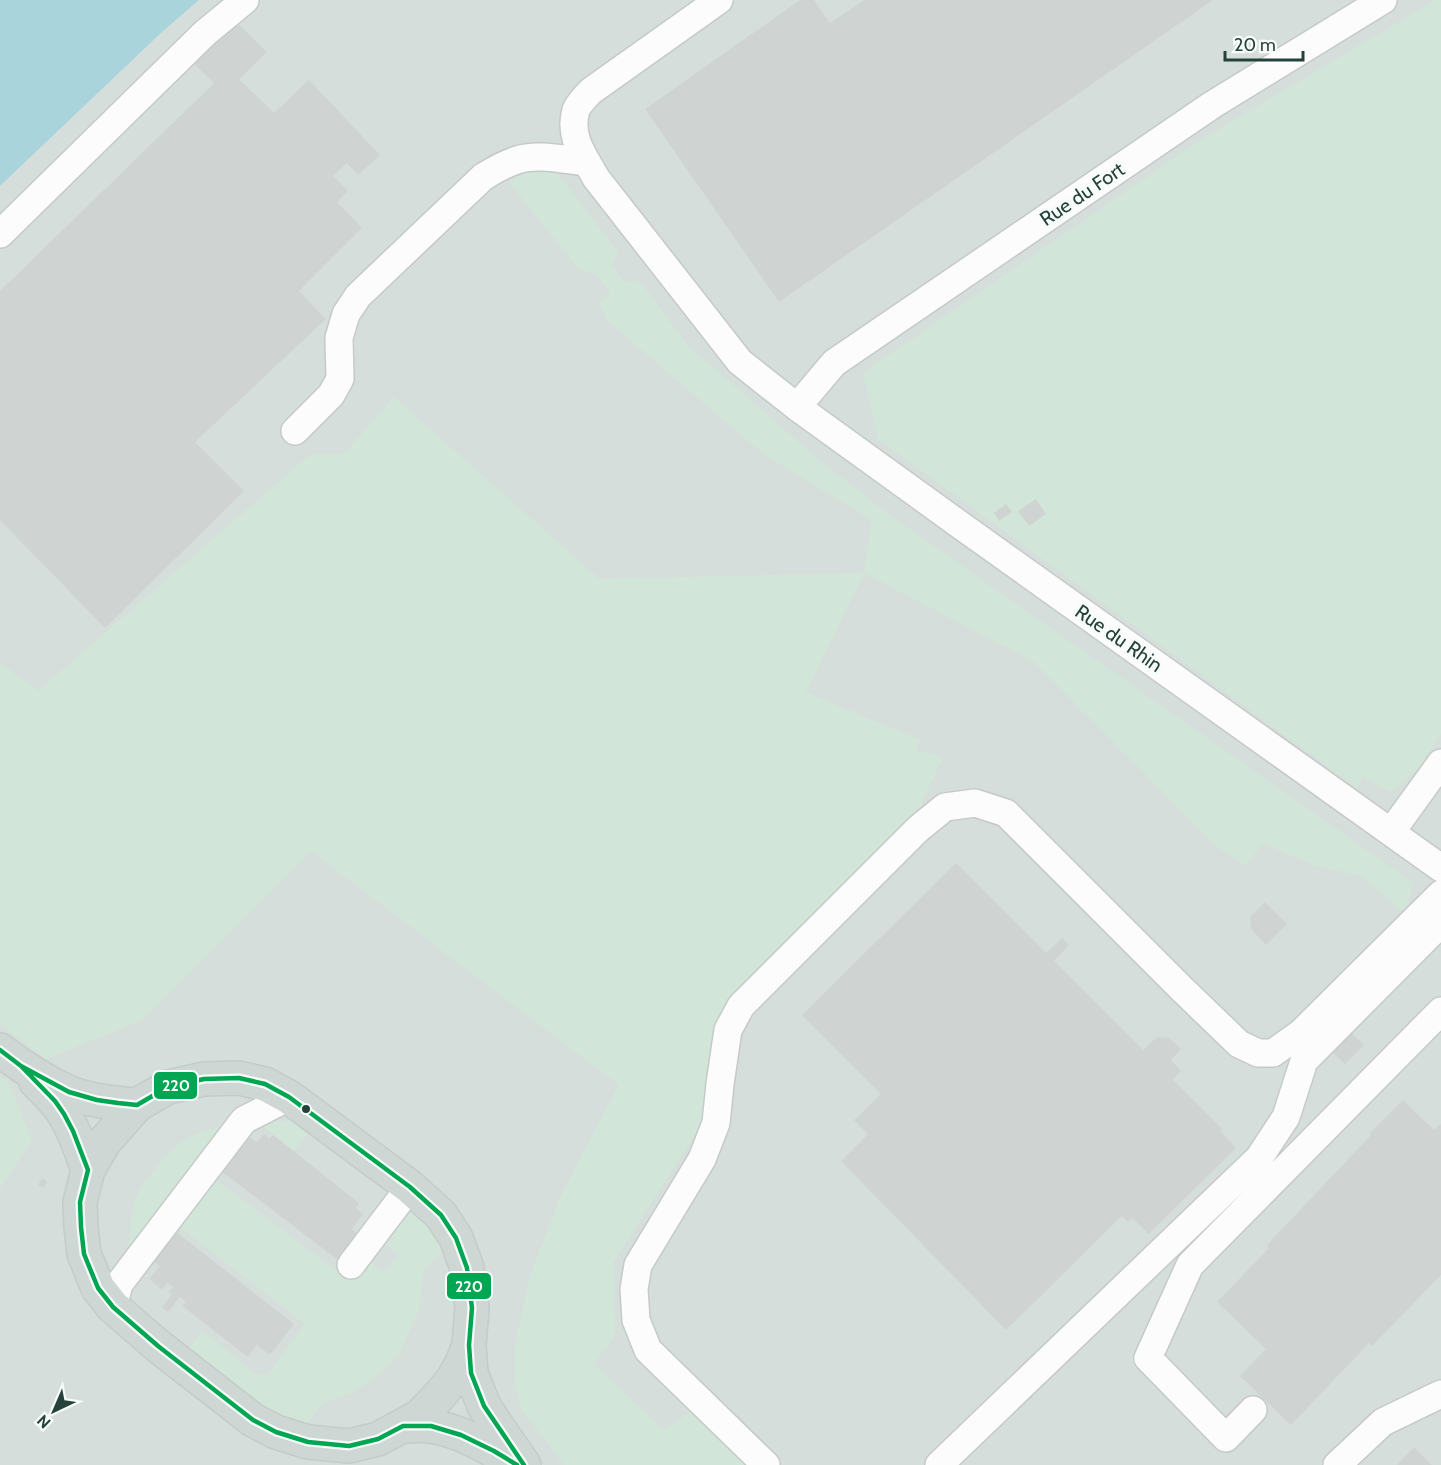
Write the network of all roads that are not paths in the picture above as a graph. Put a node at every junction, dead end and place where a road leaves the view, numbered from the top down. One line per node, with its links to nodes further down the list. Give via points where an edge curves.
1 (245, 0): 5 (street, via 205,33)
2 (719, 0): 4 (street, Rue du Rhin, via 591,91 577,108 577,145)
3 (1383, 0): 6 (street, Rue du Fort, via 1212,105 834,363)
4 (587, 162): 6 (street, Rue du Rhin, via 740,362); 7 (street, via 519,159 483,177 358,296 346,314 339,338 340,379 331,394)
5 (0, 234)
6 (797, 407): 9 (street, Rue du Rhin)
7 (295, 431)
8 (1441, 763): 9 (street)
9 (1391, 832): 10 (street, Rue du Rhin)
10 (1441, 868)
11 (1441, 894): 27 (street, via 1301,1033 1274,1053 1257,1053 1239,1044 1176,984 1006,813 975,803 945,807 741,1006 728,1030 716,1123 706,1150 638,1265 634,1288 636,1320 648,1350)
12 (1441, 923): 28 (street, via 1305,1061 1286,1117 1259,1158)
13 (1441, 1011): 23 (street, via 1190,1264 1148,1358 1226,1438)
14 (10, 1058): 16 (main road, via 69,1092); 17 (main road, via 64,1114)
15 (289, 1097): 16 (main road, via 265,1084 239,1078 204,1079 168,1088); 18 (main road); 20 (street, via 244,1120 119,1284)
16 (137, 1105): 17 (main road, via 105,1141)
17 (88, 1170): 20 (main road, via 80,1202 84,1254 98,1288)
18 (410, 1186): 19 (street); 21 (main road, via 441,1215 456,1238 467,1268 472,1308)
19 (351, 1265)
20 (113, 1307): 24 (main road, via 253,1420 276,1432 308,1442 349,1446 378,1439)
21 (469, 1345): 24 (main road, via 453,1379 440,1395 420,1416); 26 (main road, via 471,1373 484,1406)
22 (1441, 1394): 29 (street, via 1383,1422)
23 (1253, 1410)
24 (403, 1426): 25 (main road, via 431,1426 460,1435)
25 (517, 1465)
26 (524, 1465)
27 (766, 1465)
28 (939, 1465)
29 (1337, 1465)

